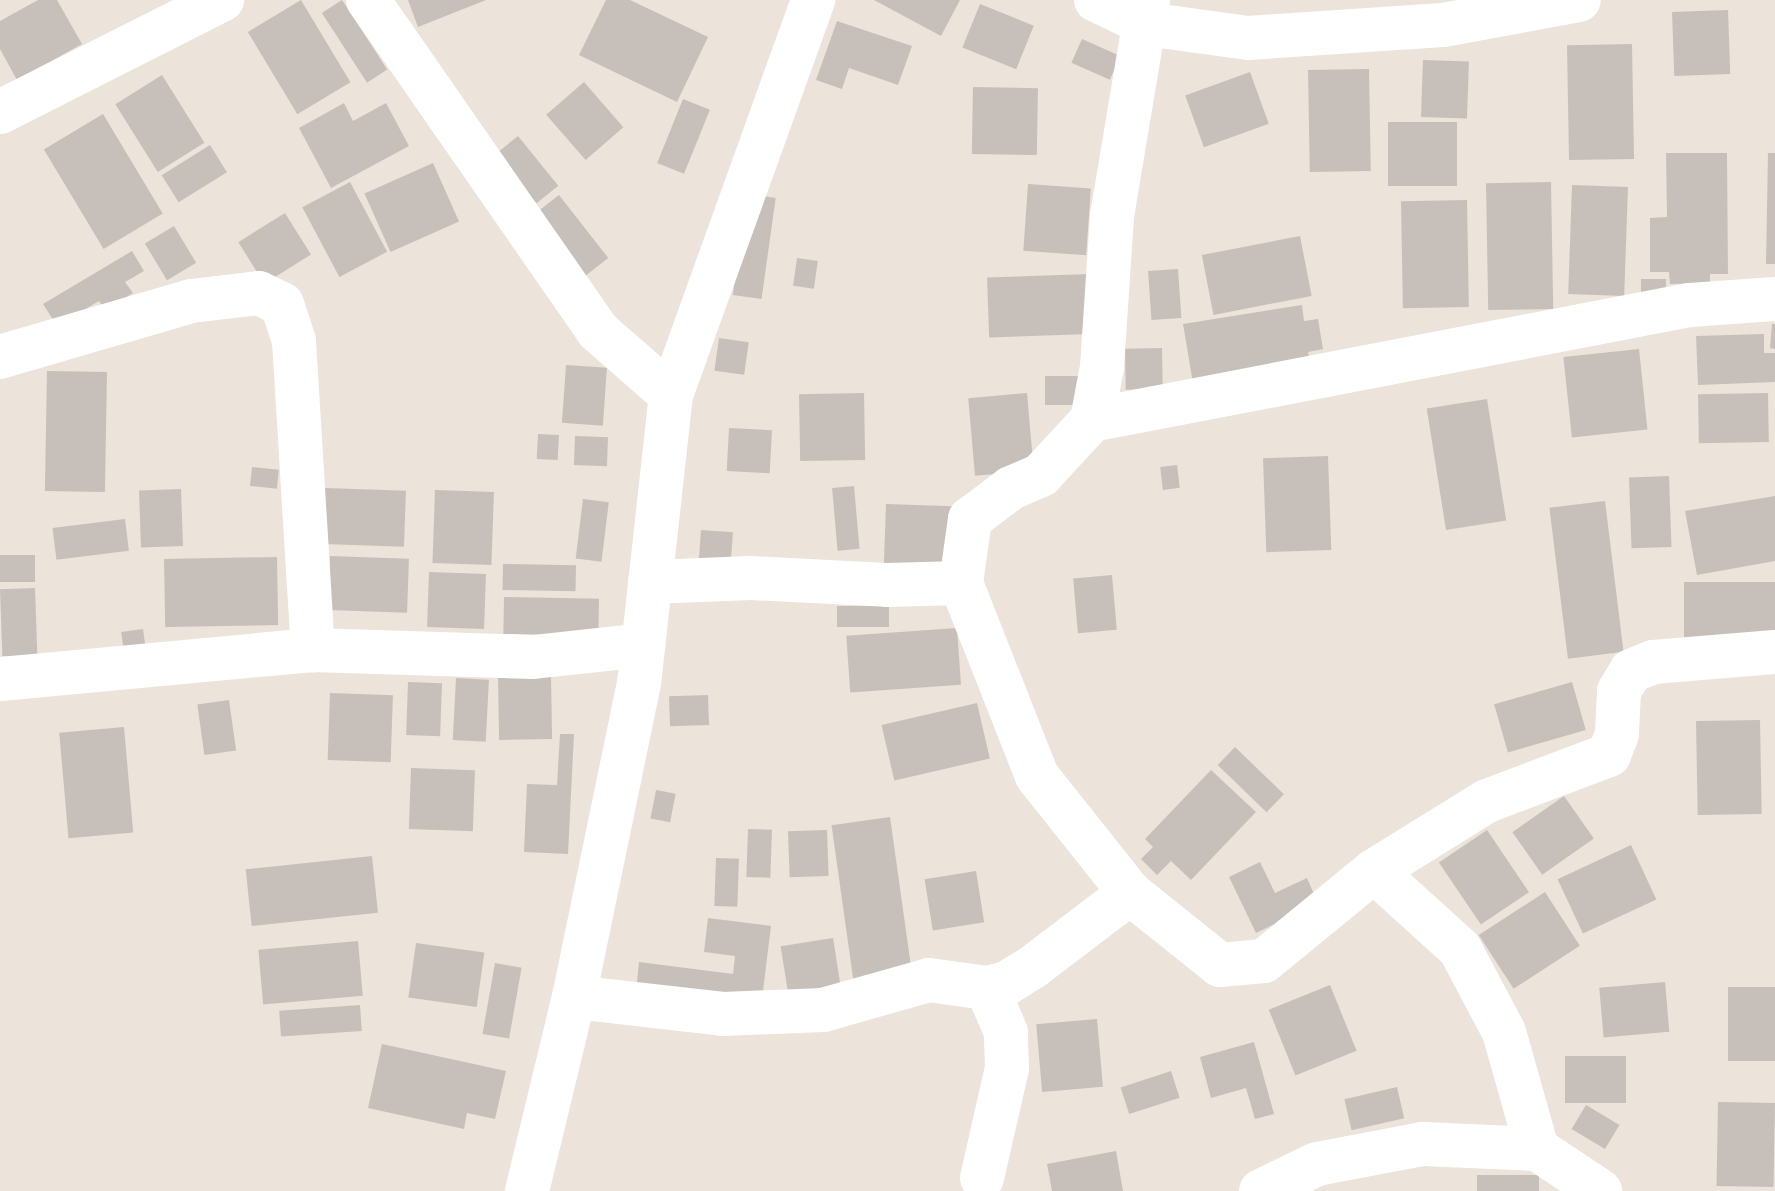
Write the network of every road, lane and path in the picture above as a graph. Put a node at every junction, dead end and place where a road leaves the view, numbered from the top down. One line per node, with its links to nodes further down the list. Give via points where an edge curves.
1 (222, 0): 7 (street)
2 (368, 0): 10 (street, via 598,331)
3 (813, 0): 10 (street)
4 (1096, 0): 6 (street)
5 (1579, 0): 6 (street, via 1443,25 1248,38)
6 (1147, 12): 11 (street, via 1112,216 1102,367)
7 (0, 112)
8 (1775, 299): 11 (street, via 1690,305)
9 (0, 357): 15 (street, via 191,301 259,293 282,304 294,341)
10 (671, 395): 12 (street)
11 (1092, 420): 13 (street, via 1041,475 1011,488 970,519)
12 (650, 582): 13 (street); 14 (street)
13 (961, 583): 19 (street, via 1037,776)
14 (643, 645): 15 (street, via 533,657); 21 (street)
15 (313, 650): 17 (street)
16 (1775, 652): 18 (street, via 1653,662 1631,671 1619,691 1617,734 1609,755 1487,801)
17 (0, 679)
18 (1374, 871): 19 (street, via 1264,961 1241,965 1220,965); 22 (street, via 1460,949 1504,1032)
19 (1130, 893): 20 (street, via 1034,966)
20 (987, 988): 21 (street, via 929,980 823,1010 723,1014); 23 (street, via 1006,1032 1007,1068)
21 (574, 997): 24 (street)
22 (1537, 1149): 25 (street, via 1423,1144 1317,1164); 26 (street)
23 (982, 1178)
24 (527, 1191)
25 (1261, 1191)
26 (1600, 1191)

